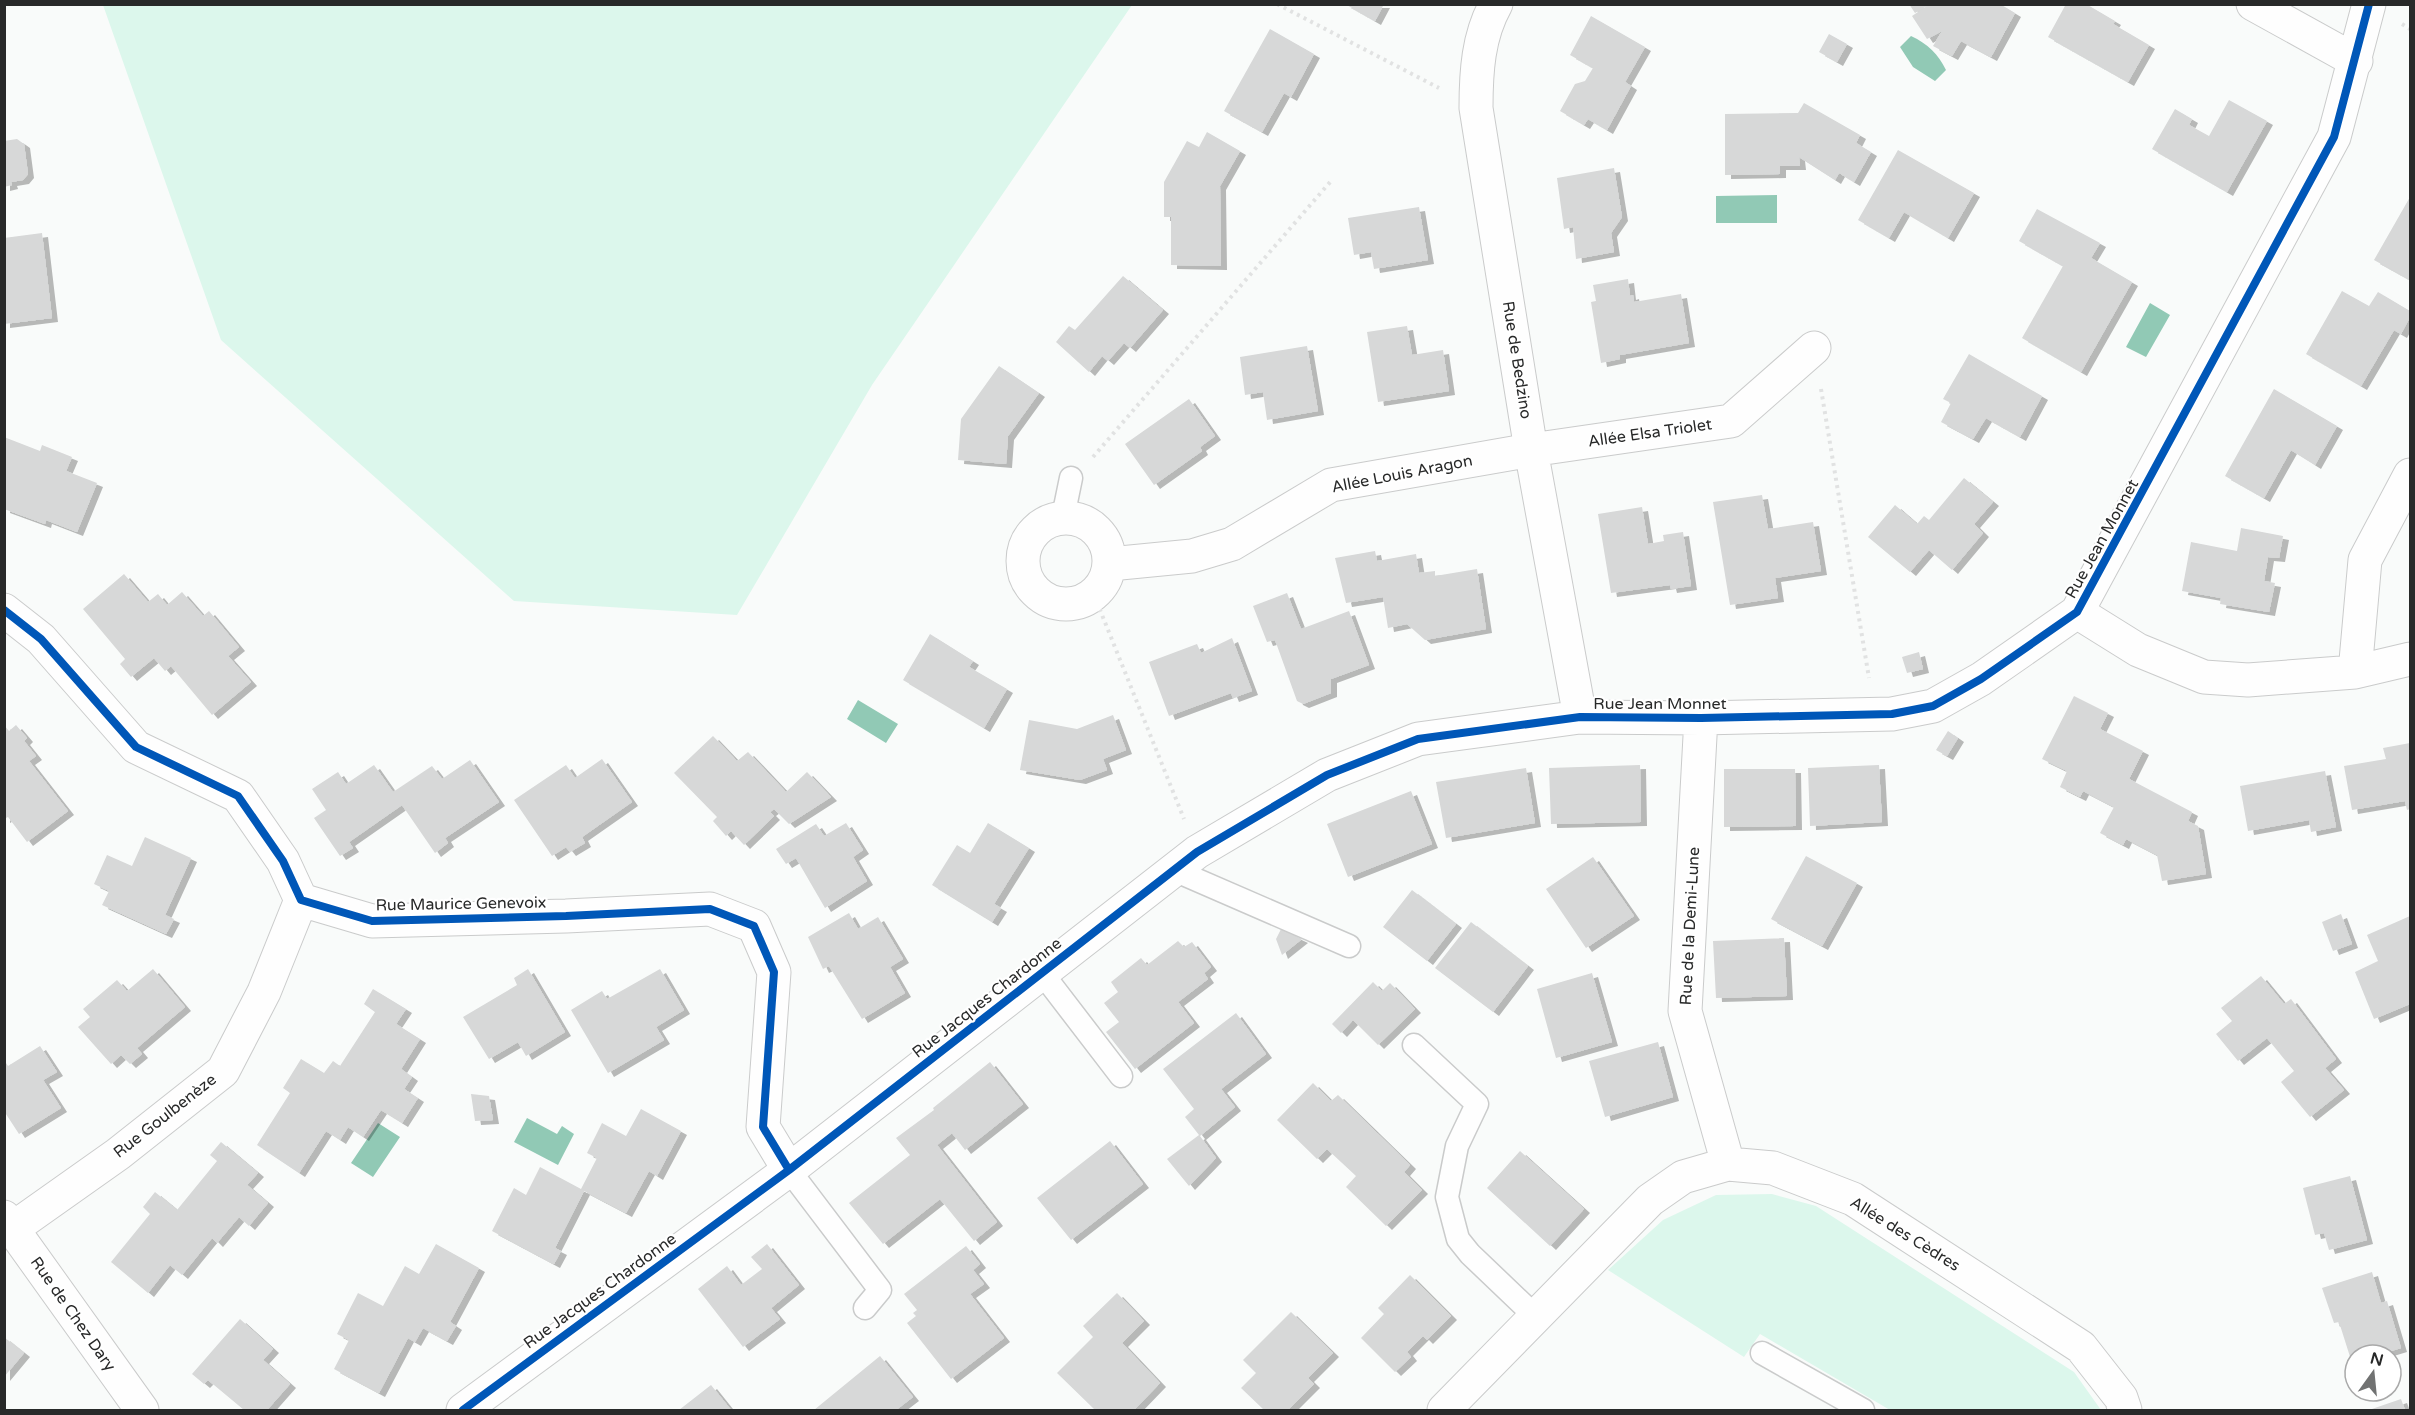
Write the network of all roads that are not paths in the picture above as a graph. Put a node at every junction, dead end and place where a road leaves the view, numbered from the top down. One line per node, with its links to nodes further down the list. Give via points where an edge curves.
1 (1496, 4): 6 (street, Rue de Bedzino, via 1476,64 1476,108)
2 (2253, 4): 4 (street)
3 (2369, 4): 4 (street, Rue Jean Monnet)
4 (2356, 61): 12 (street, Rue Jean Monnet, via 2334,137)
5 (1814, 348): 6 (street, Allée Elsa Triolet, via 1731,421)
6 (1532, 450): 10 (street, Allée Louis Aragon, via 1331,485 1232,544 1192,555); 15 (street, Rue de Bedzino)
7 (2410, 475): 14 (street, via 2365,560)
8 (1071, 478): 9 (lane)
9 (1063, 517): 10 (street, via 1091,525 1102,536); 10 (street, via 1049,520 1027,540 1023,570 1028,584 1051,602 1081,602 1094,595)
10 (1110, 564)
11 (4, 610): 18 (street, via 41,639 136,747 238,796 282,861)
12 (2077, 612): 14 (street, via 2138,650 2204,677 2248,680); 16 (street, Rue Jean Monnet, via 1981,679 1934,706 1875,714)
13 (2410, 658): 14 (street)
14 (2355, 672)
15 (1580, 717): 16 (street, Rue Jean Monnet); 17 (street, Rue Jacques Chardonne, via 1418,739 1327,775)
16 (1701, 718): 23 (street, Rue de la Demi-Lune, via 1684,1011)
17 (1186, 861): 19 (lane); 20 (street, Rue Jacques Chardonne)
18 (301, 900): 24 (street, Rue Maurice Genevoix, via 372,921 710,909 754,926 774,972 763,1127); 25 (street, Rue Goulbenèze, via 264,992 223,1071 118,1154)
19 (1349, 946)
20 (1042, 973): 22 (lane); 24 (street, Rue Jacques Chardonne)
21 (1414, 1045): 27 (lane, via 1477,1104 1457,1146 1447,1197 1458,1239)
22 (1121, 1076)
23 (1728, 1164): 27 (street, Allée des Cèdres, via 1683,1177 1650,1200); 33 (street, Allée des Cèdres, via 1773,1168 1853,1199 2081,1347 2121,1398)
24 (789, 1170): 26 (lane, via 880,1290); 30 (street, Rue Jacques Chardonne)
25 (8, 1223): 29 (street, Rue de Chez Dary)
26 (865, 1308)
27 (1536, 1317): 31 (street, Allée des Cèdres)
28 (1762, 1353): 32 (lane)
29 (142, 1410)
30 (463, 1410)
31 (1444, 1410)
32 (1863, 1410)
33 (2125, 1410)

